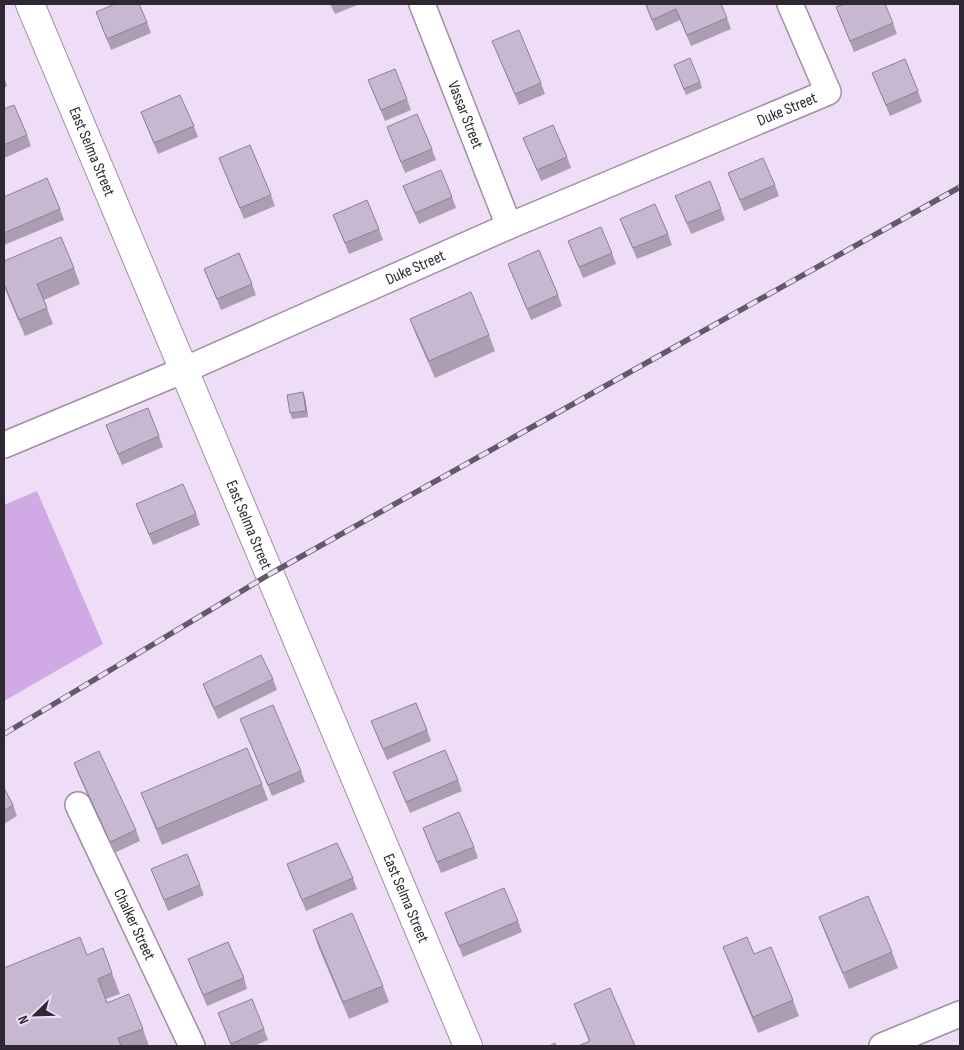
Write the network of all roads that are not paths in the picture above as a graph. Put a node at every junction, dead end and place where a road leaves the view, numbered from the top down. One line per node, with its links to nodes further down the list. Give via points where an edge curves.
1 (30, 4): 5 (street, East Selma Street)
2 (422, 4): 4 (street, Vassar Street)
3 (790, 4): 4 (street, Duke Street, via 828,92)
4 (509, 226): 5 (street, Duke Street)
5 (184, 370): 6 (street, Duke Street); 10 (street, East Selma Street)
6 (4, 444)
7 (78, 804): 9 (street, Chalker Street)
8 (960, 1014): 11 (street)
9 (192, 1046)
10 (468, 1046)
11 (882, 1046)

